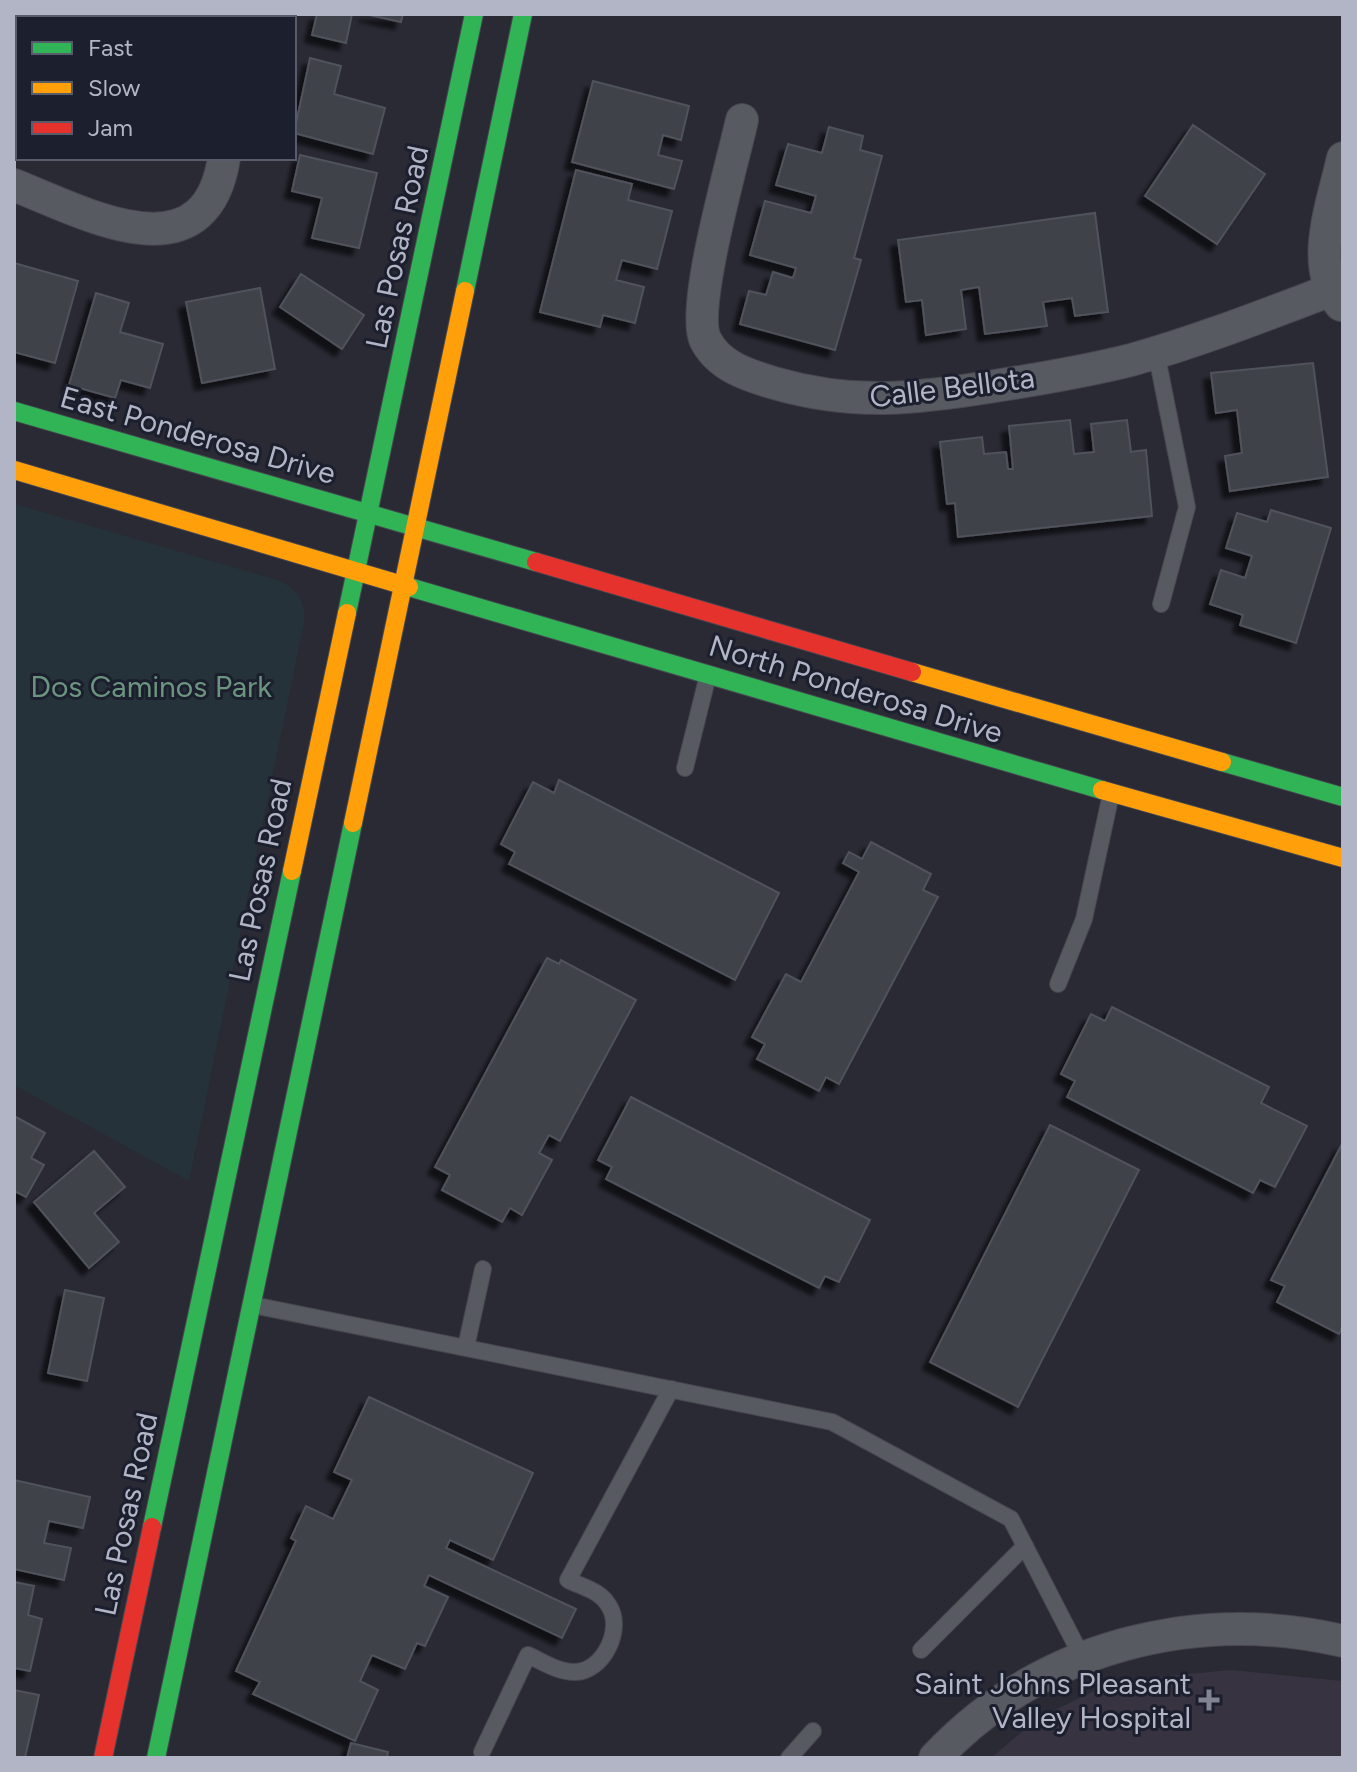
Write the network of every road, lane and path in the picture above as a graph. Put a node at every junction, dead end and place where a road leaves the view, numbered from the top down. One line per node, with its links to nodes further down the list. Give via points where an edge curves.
1 (474, 14): 11 (main road, Las Posas Road)
2 (523, 14): 12 (main road)
3 (742, 120): 8 (street, Calle Bellota, via 701,316 707,342 719,358 744,374 802,391 878,400 1026,381)
4 (1343, 158): 7 (street, via 1325,243)
5 (224, 160): 6 (street, via 220,185 198,214 186,222 144,231)
6 (14, 185)
7 (1337, 298): 8 (street, Calle Bellota)
8 (1156, 352): 15 (lane, via 1187,507)
9 (14, 411): 11 (main road, East Ponderosa Drive)
10 (14, 470): 13 (main road)
11 (366, 513): 12 (main road, North Ponderosa Drive); 13 (main road, Las Posas Road)
12 (415, 526): 14 (main road); 19 (main road, North Ponderosa Drive)
13 (354, 569): 14 (main road, North Ponderosa Drive); 22 (main road, Las Posas Road)
14 (403, 583): 16 (main road, North Ponderosa Drive); 26 (main road)
15 (1161, 604)
16 (709, 674): 17 (lane); 18 (main road, North Ponderosa Drive)
17 (685, 768)
18 (1111, 792): 20 (main road, North Ponderosa Drive); 21 (lane, via 1084,919)
19 (1343, 797)
20 (1343, 858)
21 (1058, 984)
22 (265, 991): 23 (main road); 35 (main road, Las Posas Road)
23 (276, 1044)
24 (483, 1269): 27 (lane)
25 (234, 1298): 26 (main road)
26 (252, 1304): 27 (lane); 36 (main road)
27 (466, 1347): 28 (lane)
28 (671, 1389): 29 (lane, via 832,1422 1011,1519); 34 (lane, via 568,1580 600,1595 611,1608 613,1639 588,1670 560,1670 528,1655)
29 (1025, 1546): 31 (lane); 32 (lane)
30 (1343, 1641): 32 (street, via 1268,1629 1219,1629 1171,1633)
31 (921, 1650)
32 (1082, 1657): 38 (street, via 981,1716)
33 (813, 1731): 37 (lane)
34 (482, 1752)
35 (103, 1758)
36 (156, 1758)
37 (789, 1758)
38 (935, 1758)

